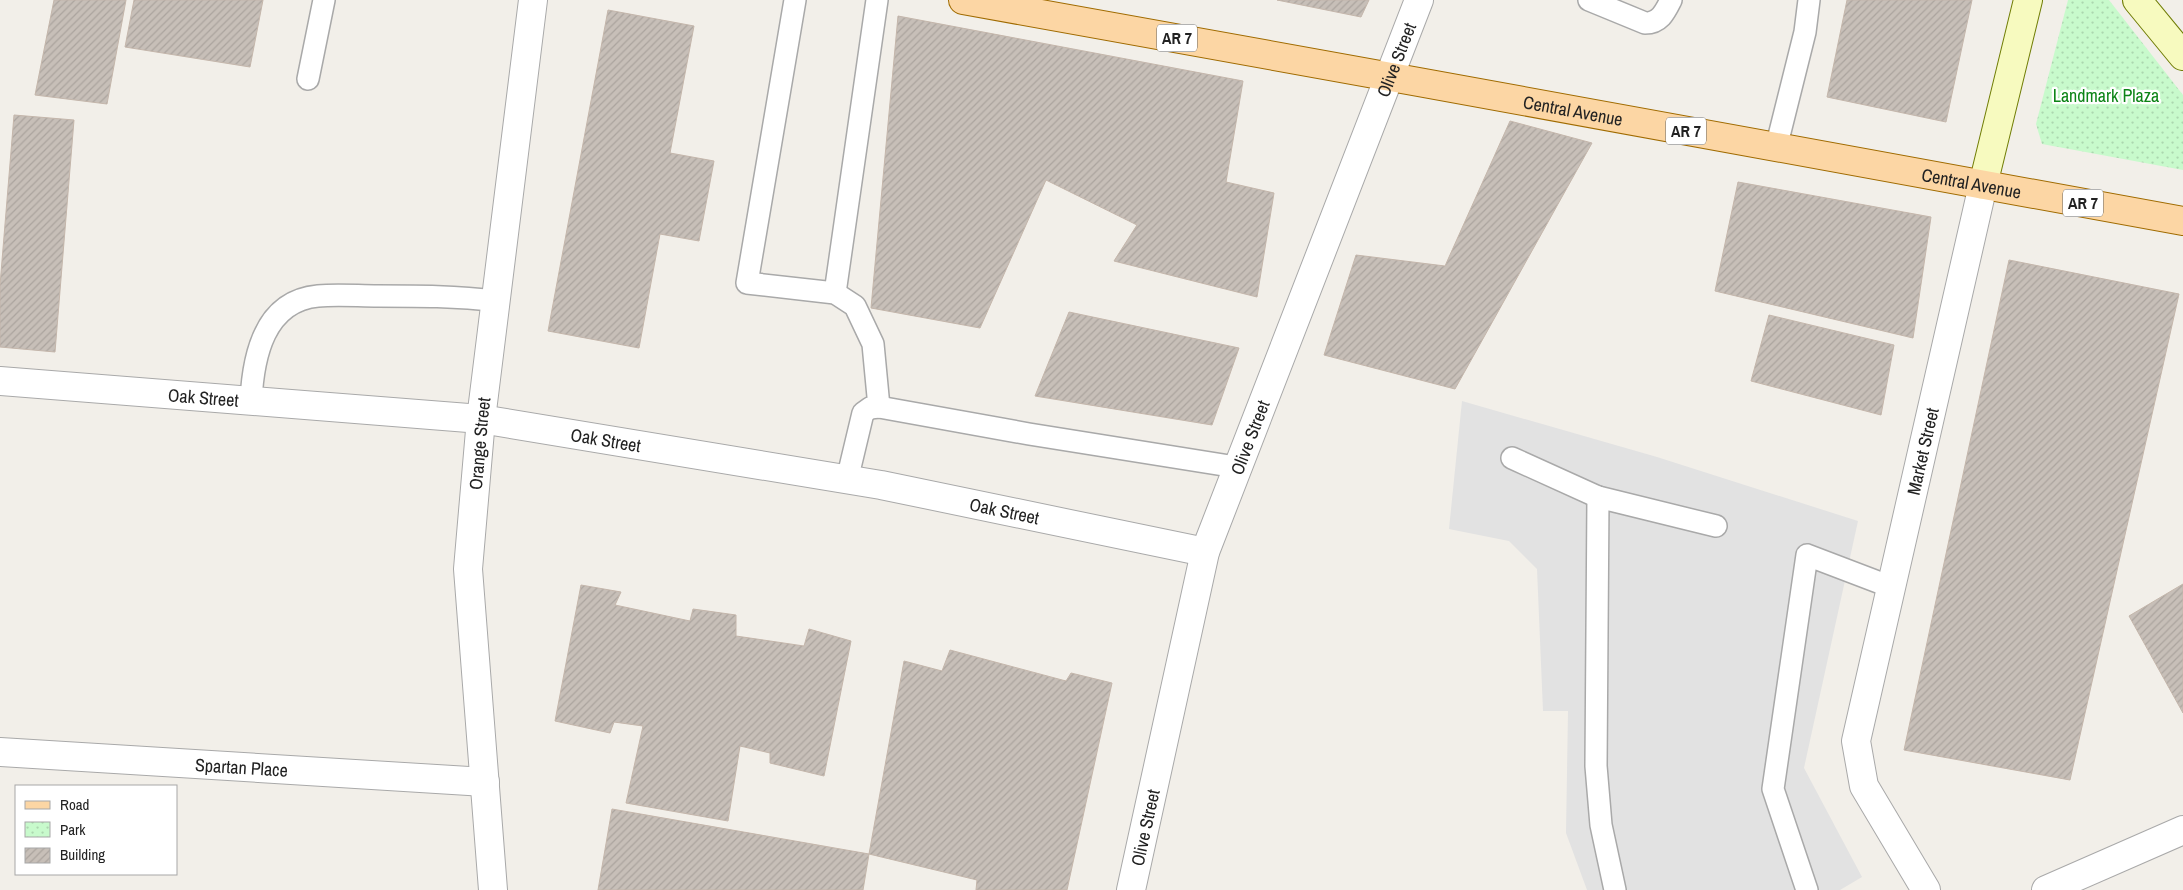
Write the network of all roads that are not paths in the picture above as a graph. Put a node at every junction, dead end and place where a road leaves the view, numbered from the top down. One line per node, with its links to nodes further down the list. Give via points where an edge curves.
1 (324, 0): 14 (lane)
2 (533, 0): 19 (street, Orange Street)
3 (795, 0): 18 (lane, via 747,283)
4 (877, 0): 18 (lane)
5 (963, 0): 13 (main road, Central Avenue / AR 7)
6 (1419, 0): 13 (street, Olive Street)
7 (1589, 0): 8 (lane, via 1645,23 1653,23 1664,15)
8 (1671, 0)
9 (1809, 0): 15 (lane, via 1805,32)
10 (2028, 0): 16 (street, Market Street)
11 (2137, 0): 12 (street)
12 (2183, 56)
13 (1390, 75): 15 (main road, Central Avenue / AR 7); 25 (street, Olive Street)
14 (308, 79)
15 (1776, 148): 16 (main road, Central Avenue / AR 7)
16 (1983, 185): 17 (main road, Central Avenue / AR 7); 30 (street, Market Street)
17 (2183, 222)
18 (835, 293): 22 (lane, via 855,306 866,326 873,344)
19 (496, 300): 21 (lane, via 451,296 316,296 292,304 272,321 260,344 253,370); 23 (street, Orange Street)
20 (0, 381): 21 (street, Oak Street)
21 (251, 401): 23 (street, Oak Street)
22 (880, 407): 25 (lane); 26 (lane, via 863,413)
23 (481, 419): 26 (street, Oak Street); 32 (street, Orange Street, via 468,569)
24 (1512, 458): 27 (lane)
25 (1236, 467): 29 (street, Olive Street)
26 (847, 480): 29 (street, Oak Street)
27 (1598, 497): 28 (lane); 36 (lane, via 1596,766 1601,825)
28 (1716, 526)
29 (1205, 552): 35 (street, Olive Street)
30 (1891, 586): 37 (lane, via 1807,555 1773,789); 38 (street, Market Street, via 1856,741 1864,786)
31 (0, 752): 32 (street, Spartan Place)
32 (485, 782): 34 (street, Orange Street)
33 (2183, 830): 39 (street)
34 (493, 890)
35 (1131, 890)
36 (1615, 890)
37 (1807, 890)
38 (1926, 890)
39 (2046, 890)

